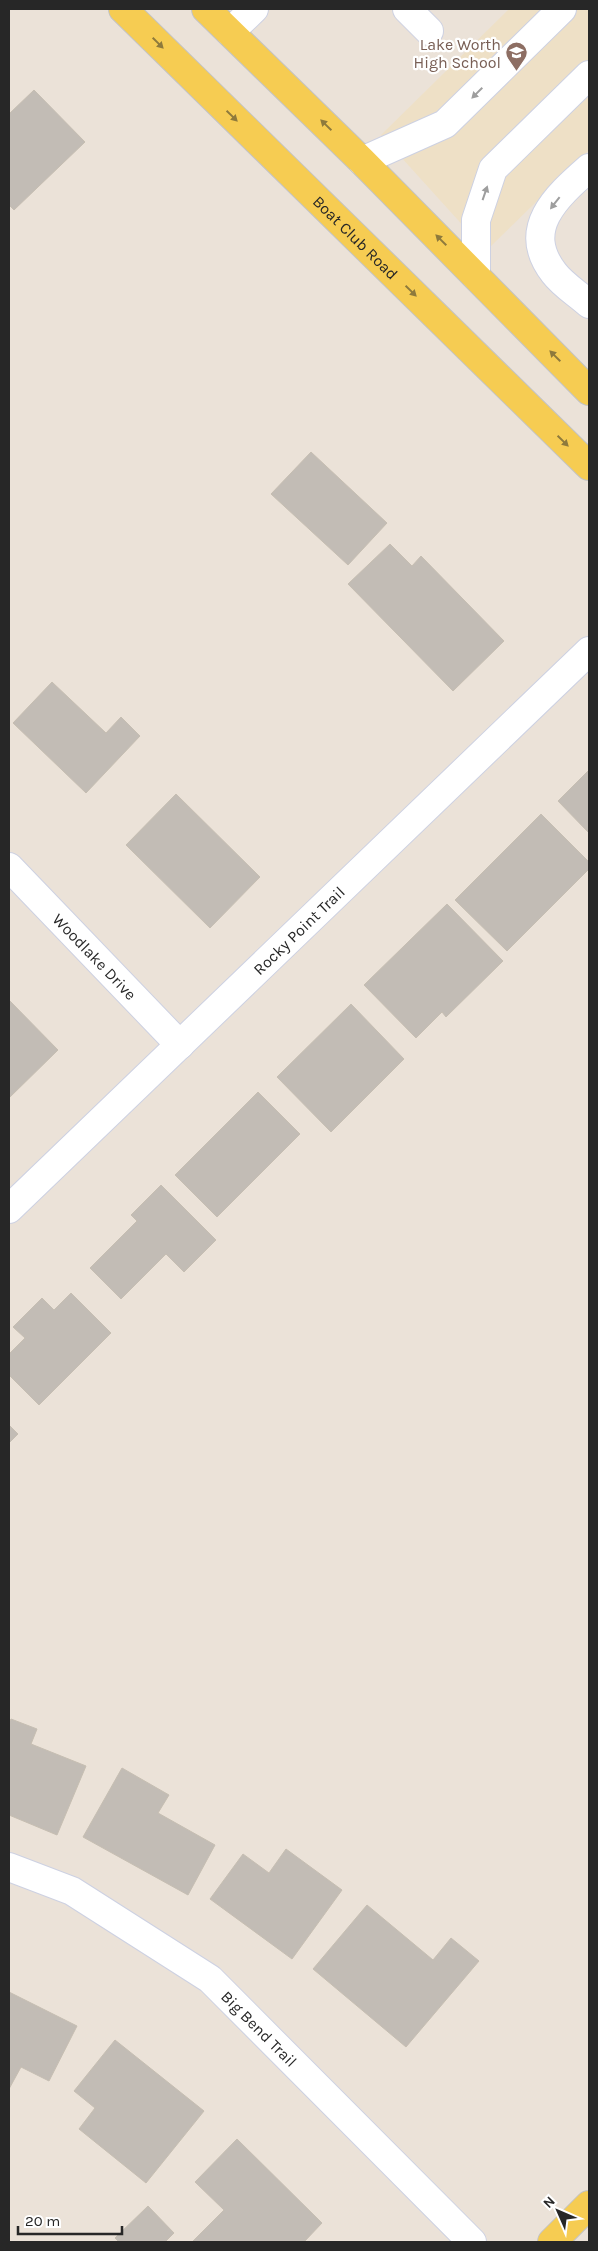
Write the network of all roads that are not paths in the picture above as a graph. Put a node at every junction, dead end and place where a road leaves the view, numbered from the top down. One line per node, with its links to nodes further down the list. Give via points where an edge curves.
1 (123, 9): 14 (main road, Boat Club Road, one-way to 14)
2 (206, 9): 7 (main road)
3 (254, 9): 7 (street)
4 (407, 9): 6 (street)
5 (562, 9): 9 (street, one-way to 9, via 446,124)
6 (429, 31)
7 (230, 32): 9 (main road, one-way to 7)
8 (589, 75): 11 (street, one-way to 8, via 476,220 493,169)
9 (362, 161): 11 (main road, one-way to 9)
10 (589, 168): 12 (street, one-way to 12, via 552,204 542,227 540,247 555,274)
11 (476, 276): 13 (main road, one-way to 11)
12 (589, 304)
13 (589, 390)
14 (589, 466)
15 (589, 651): 17 (street, Rocky Point Trail)
16 (9, 868): 17 (street, Woodlake Drive)
17 (180, 1045): 18 (street, Rocky Point Trail)
18 (9, 1209)
19 (9, 1867): 21 (street, Big Bend Trail, via 72,1891 210,1979)
20 (589, 2205): 22 (main road)
21 (472, 2242)
22 (552, 2242)

